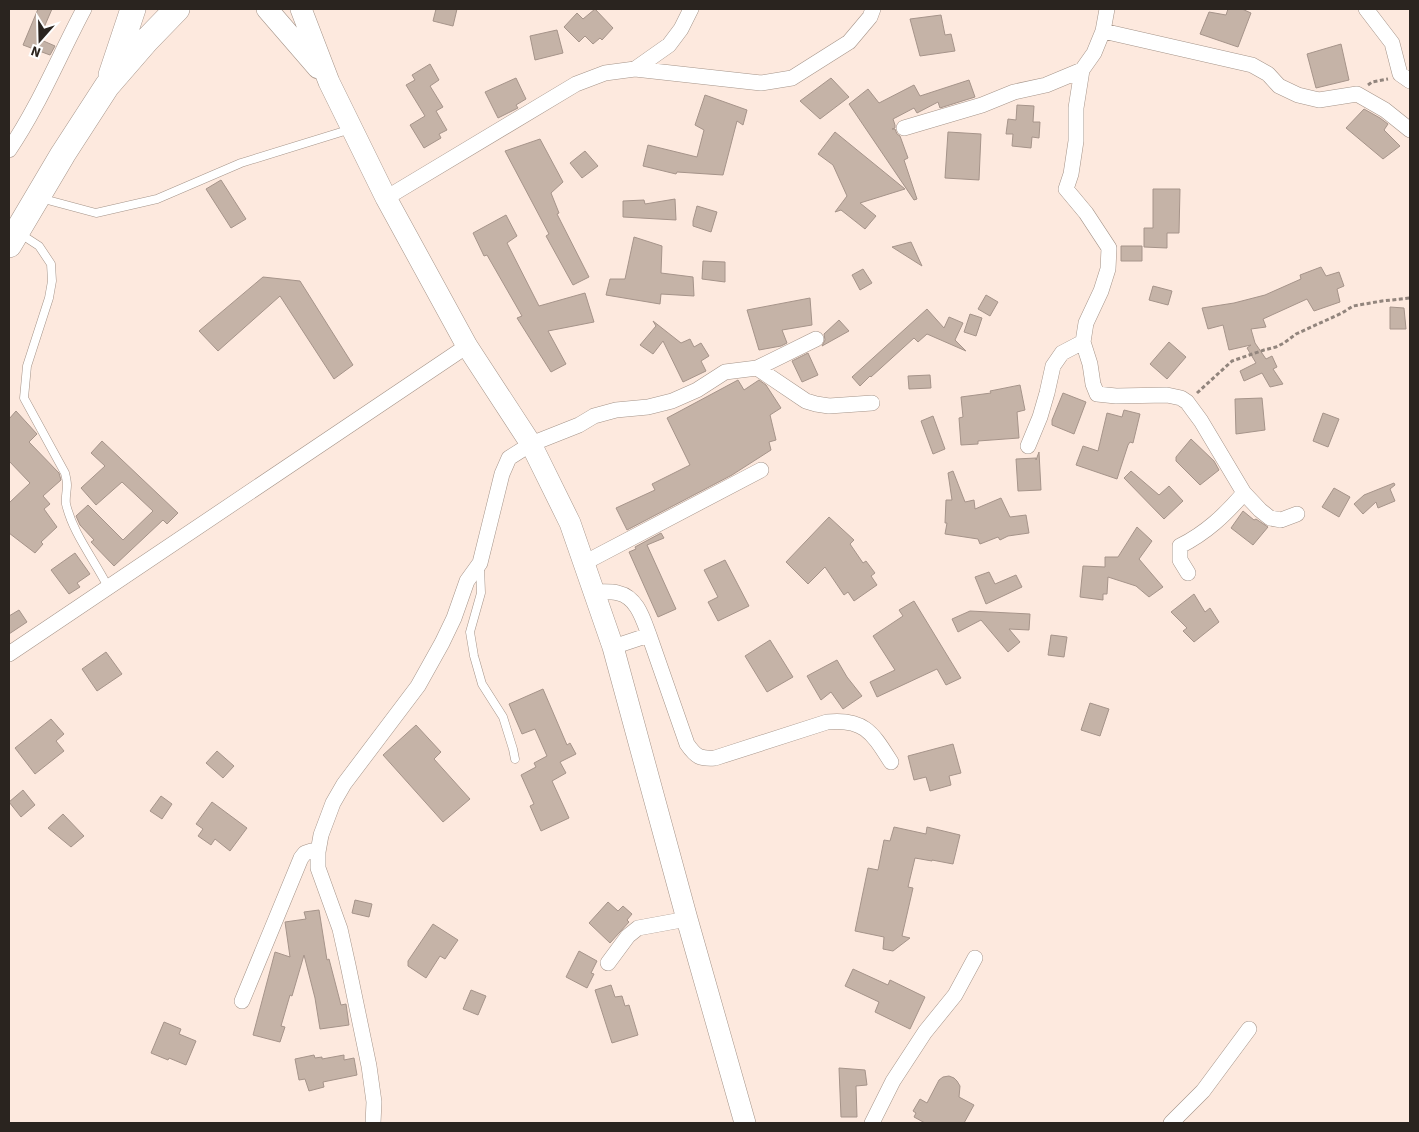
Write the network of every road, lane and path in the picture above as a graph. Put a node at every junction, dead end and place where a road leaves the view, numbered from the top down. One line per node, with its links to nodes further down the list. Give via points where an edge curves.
1 (84, 9): 20 (street, via 45,88)
2 (132, 9): 15 (highway)
3 (177, 9): 15 (highway)
4 (268, 9): 14 (main road)
5 (301, 9): 14 (main road)
6 (691, 9): 11 (street, via 669,45)
7 (873, 9): 11 (street, via 849,42 792,78 761,83)
8 (1107, 9): 10 (street)
9 (1366, 9): 13 (street, via 1392,43)
10 (1103, 31): 12 (street, via 1094,53); 16 (street, via 1252,66 1268,74 1279,86 1298,95 1319,100)
11 (635, 69): 22 (street, via 605,74 576,84)
12 (1082, 70): 17 (street, via 982,106); 26 (street, via 1076,108 1076,141 1066,189 1086,212 1109,248 1108,269 1086,323)
13 (1405, 77): 16 (path, via 1372,82)
14 (329, 82): 18 (main road)
15 (107, 86): 21 (highway)
16 (1357, 94): 19 (street)
17 (904, 128)
18 (352, 129): 21 (lane, via 241,163 157,199 96,213); 22 (main road)
19 (1410, 130)
20 (9, 150)
21 (38, 197): 23 (highway)
22 (386, 198): 27 (main road)
23 (13, 239): 39 (lane, via 39,246 51,264 49,298 28,366 24,398 66,473 70,519)
24 (1410, 298): 29 (path, via 1353,306 1276,347 1232,361)
25 (816, 339): 28 (street)
26 (1083, 342): 29 (street, via 1097,394 1167,395); 32 (street, via 1062,353 1053,366 1040,417)
27 (467, 346): 31 (main road); 39 (street)
28 (757, 368): 30 (street, via 806,401 829,406); 31 (street, via 724,372 697,390 672,401 594,416)
29 (1187, 402): 34 (street)
30 (872, 403)
31 (531, 444): 36 (street, via 509,458 502,474); 37 (main road, via 570,523)
32 (1028, 446)
33 (761, 470): 37 (street)
34 (1244, 493): 35 (street, via 1270,518 1281,520); 38 (street, via 1214,524 1180,546 1180,560)
35 (1297, 514)
36 (480, 563): 44 (lane, via 481,593 470,632 474,656 482,684 503,717); 46 (street, via 467,580 454,618 418,686 333,803)
37 (584, 563): 40 (main road)
38 (1188, 573)
39 (108, 586): 43 (street)
40 (594, 592): 41 (street, via 618,593 630,598 640,610); 42 (main road)
41 (649, 635): 42 (street); 45 (street, via 687,744 703,759 827,722 840,721 865,728 874,736)
42 (614, 647): 47 (main road)
43 (9, 654)
44 (515, 759)
45 (890, 762)
46 (318, 852): 50 (street, via 305,853 301,858); 52 (street, via 318,868 340,929 369,1066 374,1102)
47 (687, 919): 49 (street, via 638,928); 53 (main road)
48 (975, 958): 54 (street, via 955,994 893,1080)
49 (608, 963)
50 (242, 1001)
51 (1248, 1029): 55 (street, via 1203,1090)
52 (372, 1123)
53 (744, 1123)
54 (872, 1123)
55 (1171, 1123)

